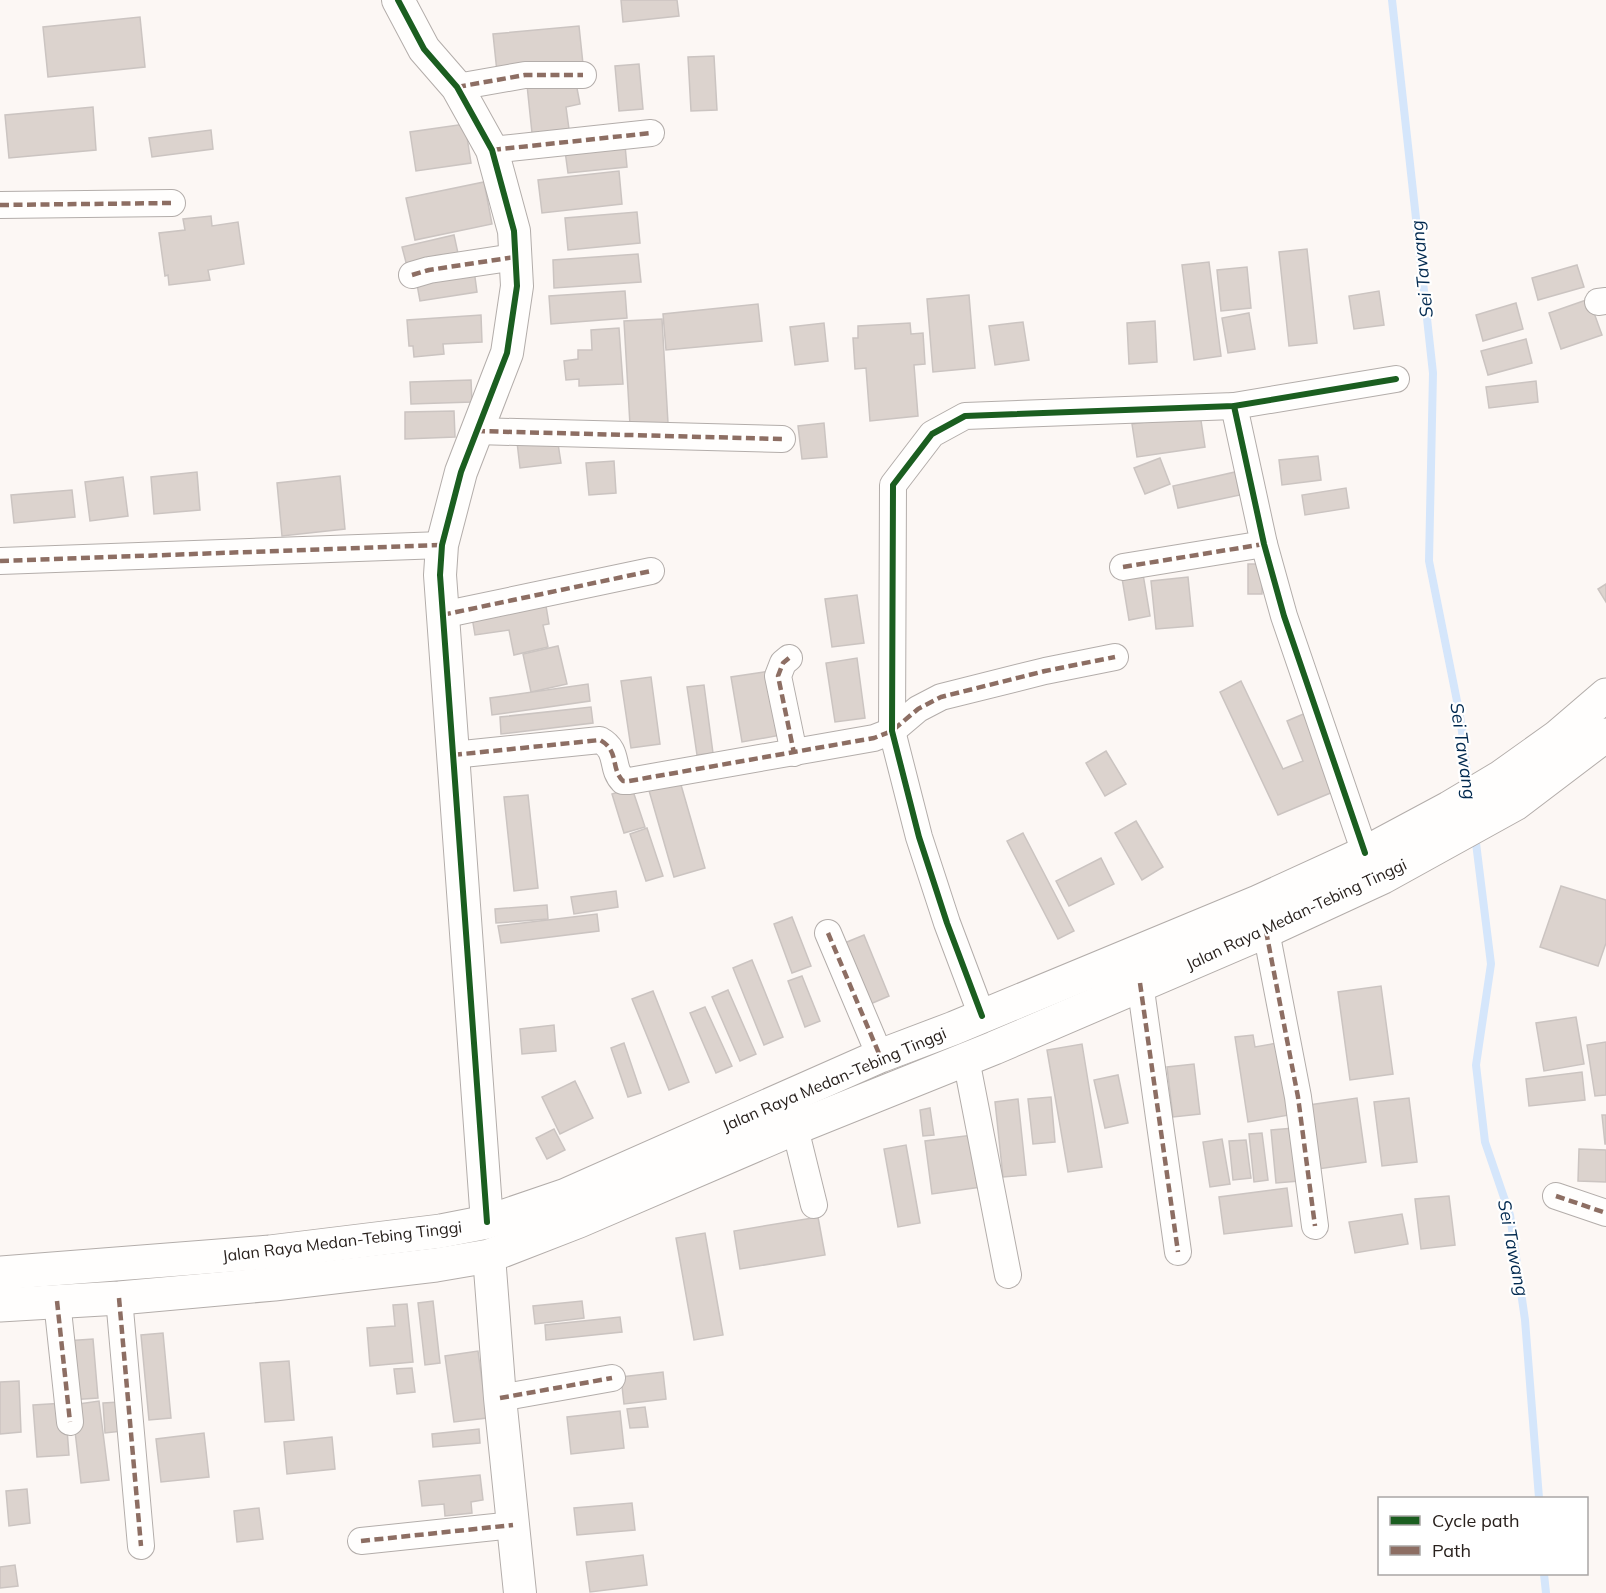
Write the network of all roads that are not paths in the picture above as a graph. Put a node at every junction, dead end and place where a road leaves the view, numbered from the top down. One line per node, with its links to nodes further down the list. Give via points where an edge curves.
1 (398, 0): 3 (street, via 424,49)
2 (583, 75): 3 (street, via 525,75)
3 (457, 87): 5 (street)
4 (651, 133): 5 (street)
5 (492, 150): 8 (street, via 514,231)
6 (172, 203): 7 (street)
7 (0, 205)
8 (515, 257): 9 (street); 12 (street, via 517,286 507,353)
9 (412, 275)
10 (1395, 379): 11 (street)
11 (1234, 406): 14 (street); 23 (street, via 966,416 932,434 893,485)
12 (476, 431): 13 (street); 15 (street)
13 (782, 439)
14 (1264, 544): 17 (street); 29 (street, via 1284,616)
15 (442, 545): 16 (street); 19 (street)
16 (0, 561)
17 (1123, 567)
18 (651, 571): 19 (street)
19 (441, 615): 26 (street)
20 (1115, 657): 23 (street, via 941,697 918,709)
21 (789, 658): 25 (street, via 778,676)
22 (1606, 695): 27 (highway, Jalan Raya Medan-Tebing Tinggi, via 1557,737)
23 (892, 731): 25 (street); 33 (street, via 919,837 947,923)
24 (1606, 735): 27 (highway, Jalan Raya Medan-Tebing Tinggi)
25 (794, 753): 26 (street, via 623,781 608,745 600,740)
26 (453, 755): 40 (street)
27 (1508, 791): 28 (highway, Jalan Raya Medan-Tebing Tinggi)
28 (1457, 820): 29 (highway, Jalan Raya Medan-Tebing Tinggi); 30 (highway, Jalan Raya Medan-Tebing Tinggi, via 1383,877)
29 (1365, 853): 33 (highway, Jalan Raya Medan-Tebing Tinggi, via 1258,902)
30 (1266, 931): 32 (highway, Jalan Raya Medan-Tebing Tinggi); 41 (street, via 1298,1097)
31 (828, 933): 34 (street)
32 (1140, 983): 35 (highway, Jalan Raya Medan-Tebing Tinggi); 42 (street)
33 (968, 1022): 34 (highway, Jalan Raya Medan-Tebing Tinggi); 35 (highway)
34 (880, 1056): 40 (highway, Jalan Raya Medan-Tebing Tinggi, via 566,1195)
35 (966, 1059): 36 (highway, Jalan Raya Medan-Tebing Tinggi); 45 (street)
36 (795, 1128): 38 (street); 43 (highway, Jalan Raya Medan-Tebing Tinggi)
37 (1556, 1196): 39 (street)
38 (814, 1205)
39 (1606, 1213)
40 (487, 1222): 44 (highway, Jalan Raya Medan-Tebing Tinggi, via 270,1252)
41 (1315, 1226)
42 (1178, 1252)
43 (489, 1256): 46 (highway, Jalan Raya Medan-Tebing Tinggi); 50 (street)
44 (0, 1273)
45 (1008, 1275)
46 (119, 1298): 47 (highway, Jalan Raya Medan-Tebing Tinggi); 54 (street)
47 (57, 1301): 48 (highway, Jalan Raya Medan-Tebing Tinggi); 51 (street)
48 (0, 1305)
49 (612, 1378): 50 (street)
50 (500, 1398): 52 (street)
51 (70, 1422)
52 (513, 1525): 53 (street); 55 (street)
53 (361, 1541)
54 (141, 1546)
55 (520, 1593)

